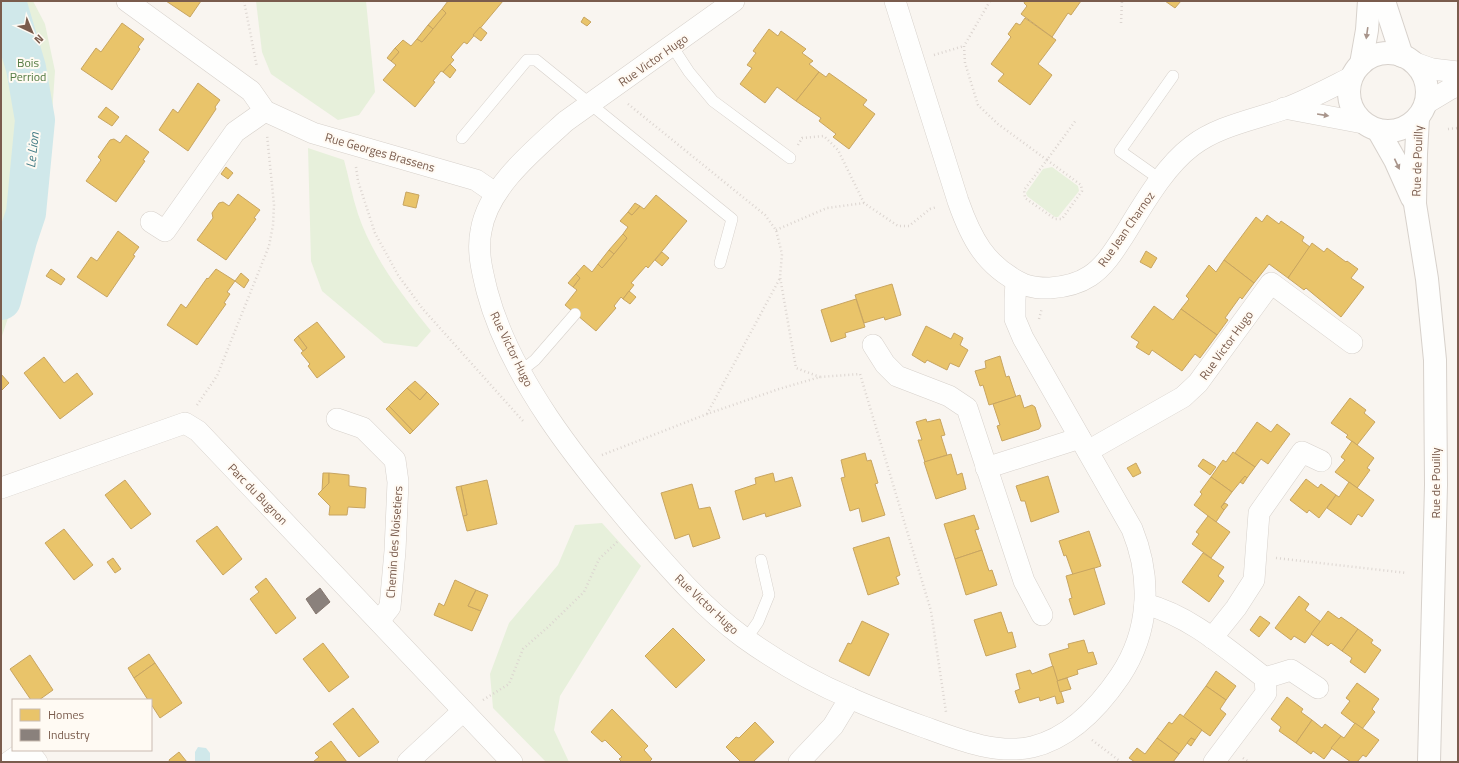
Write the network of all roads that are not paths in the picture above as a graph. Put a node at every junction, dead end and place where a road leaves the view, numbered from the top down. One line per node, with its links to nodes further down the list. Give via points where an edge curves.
1 (127, 1): 14 (street, via 251,91)
2 (734, 1): 6 (street, Rue Victor Hugo)
3 (896, 1): 24 (street, Rue Jean Charnoz, via 968,228 976,244 1003,272)
4 (1369, 1): 8 (street, Rue de Pouilly, one-way to 8, via 1368,30)
5 (1384, 1): 7 (street, Rue de Pouilly)
6 (672, 46): 12 (street, Rue Victor Hugo); 18 (lane, via 712,101)
7 (1408, 60): 8 (street, via 1387,53 1373,56); 9 (street, via 1432,69); 15 (street, Rue de Pouilly, via 1423,75 1427,90)
8 (1357, 70): 13 (street, Rue Jean Charnoz, via 1320,93); 16 (street, Rue de Pouilly, via 1349,91 1351,105 1357,116)
9 (1458, 72)
10 (1173, 76): 19 (lane, via 1120,151)
11 (1458, 86): 15 (street, via 1450,89)
12 (590, 103): 17 (lane, via 536,60 526,60); 20 (street, Rue Victor Hugo, via 542,142); 23 (lane, via 732,219)
13 (1284, 108): 16 (street, Rue Jean Charnoz, one-way to 16); 19 (street, Rue Jean Charnoz, via 1217,131 1176,159)
14 (265, 111): 20 (street, Rue Georges Brassens, via 313,132 476,180); 22 (street, via 235,132 166,231)
15 (1422, 111): 16 (street, Rue de Pouilly, via 1406,128 1391,131); 21 (street, Rue de Pouilly)
16 (1371, 127): 21 (street, Rue de Pouilly, one-way to 21, via 1395,160)
17 (462, 138)
18 (790, 158)
19 (1160, 180): 24 (street, Rue Jean Charnoz, via 1104,264 1090,276 1074,284 1056,288 1038,288)
20 (495, 193): 28 (street, Rue Victor Hugo, via 481,227 480,260 489,300)
21 (1415, 204): 50 (street, Rue de Pouilly, via 1427,279 1435,360 1436,493)
22 (151, 222)
23 (720, 263)
24 (1016, 281): 30 (street, Rue Victor Hugo, via 1016,319 1022,338)
25 (576, 314): 28 (lane, via 535,360)
26 (1352, 344): 30 (street, Rue Victor Hugo, via 1271,283 1198,383 1183,397)
27 (874, 345): 32 (street, via 885,364 897,376 948,396 966,408)
28 (521, 371): 39 (street, Rue Victor Hugo, via 544,411 586,468 672,572 702,603)
29 (337, 419): 37 (street, Chemin des Noisetiers, via 363,428 395,460 398,482 390,607)
30 (1084, 444): 32 (street, Rue Victor Hugo); 35 (street, Rue Victor Hugo, via 1132,529 1139,547 1146,589)
31 (1321, 461): 38 (street, via 1302,452 1259,513 1254,580)
32 (986, 468): 36 (street, via 1024,581)
33 (1, 488): 37 (street, Parc du Bugnon, via 185,423 198,431)
34 (761, 560): 39 (lane, Rue Victor Hugo, via 769,595 758,622)
35 (1145, 604): 38 (street, via 1173,613); 42 (street, Rue Victor Hugo, via 1142,626 1126,667 1101,702 1086,718 1069,730 1031,748 990,748 948,736)
36 (1042, 615)
37 (379, 620): 43 (street, Parc du Bugnon)
38 (1212, 638): 40 (street)
39 (746, 639): 42 (street, Rue Victor Hugo, via 788,666)
40 (1265, 678): 41 (street, via 1291,670); 49 (street, via 1266,693)
41 (1318, 688)
42 (850, 698): 48 (street, via 833,726)
43 (463, 712): 46 (street); 47 (street, Parc du Bugnon)
44 (9, 762): 45 (street, via 22,753 33,757)
45 (37, 762)
46 (408, 762)
47 (512, 762)
48 (799, 762)
49 (1214, 762)
50 (1429, 762)

